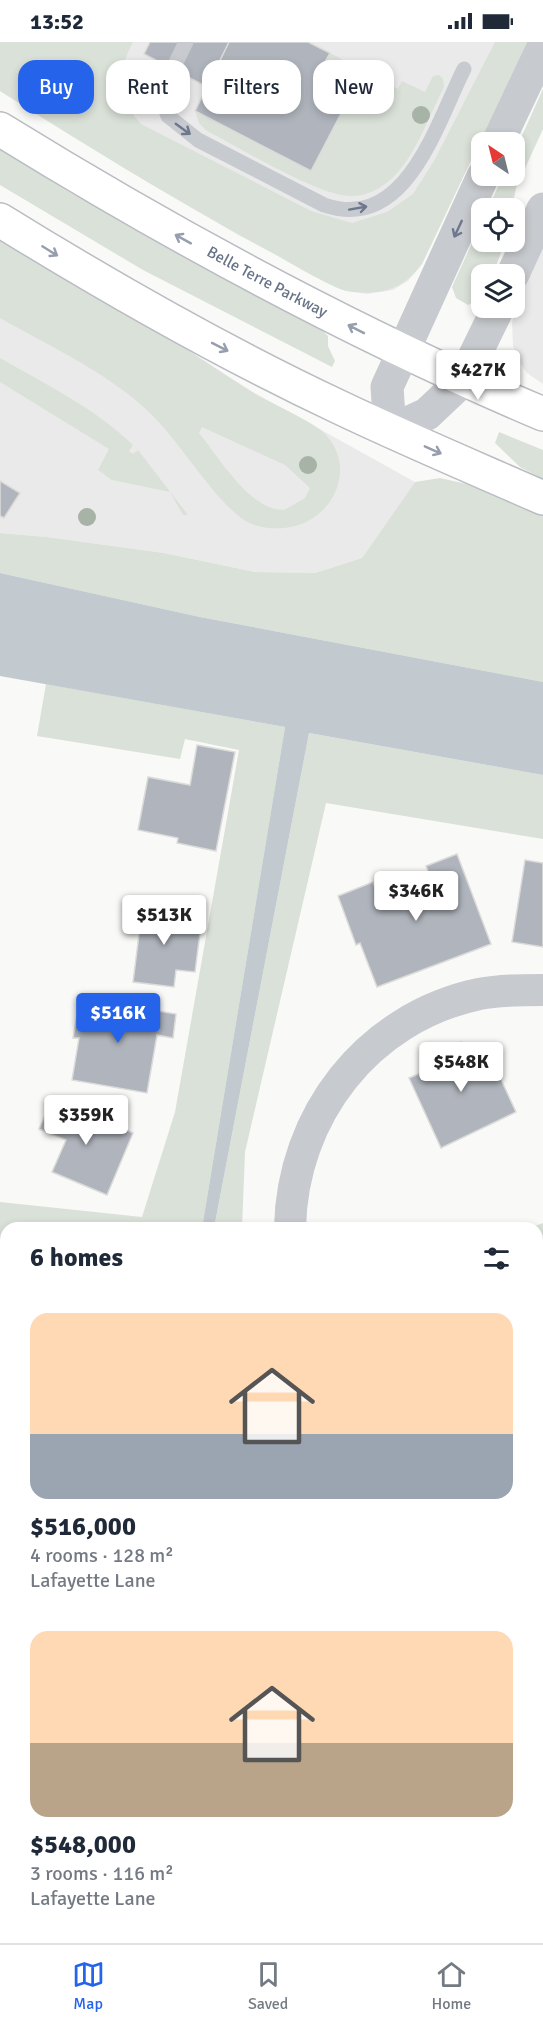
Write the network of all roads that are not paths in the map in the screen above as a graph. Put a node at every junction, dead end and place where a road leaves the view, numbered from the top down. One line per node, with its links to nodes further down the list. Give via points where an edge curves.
1 (186, 42): 3 (lane, one-way to 3, via 163,96 165,110 173,121 198,140 324,205 346,210 381,202 404,183)
2 (543, 47): 5 (street)
3 (464, 69)
4 (0, 129): 11 (main road, Belle Terre Parkway, one-way to 4, via 169,231)
5 (503, 132)
6 (478, 186): 11 (street, one-way to 11)
7 (543, 209): 9 (street)
8 (0, 220): 14 (main road, one-way to 14, via 192,332)
9 (518, 264)
10 (493, 318): 12 (street)
11 (401, 352): 12 (main road, Belle Terre Parkway); 14 (street, via 387,387)
12 (463, 380): 13 (main road, Belle Terre Parkway); 14 (street, via 427,414)
13 (543, 414)
14 (390, 431): 15 (main road, one-way to 15)
15 (543, 498)
16 (543, 990): 17 (street, via 492,992 459,999 397,1029 366,1052 340,1081 314,1123 300,1162)
17 (290, 1222)

